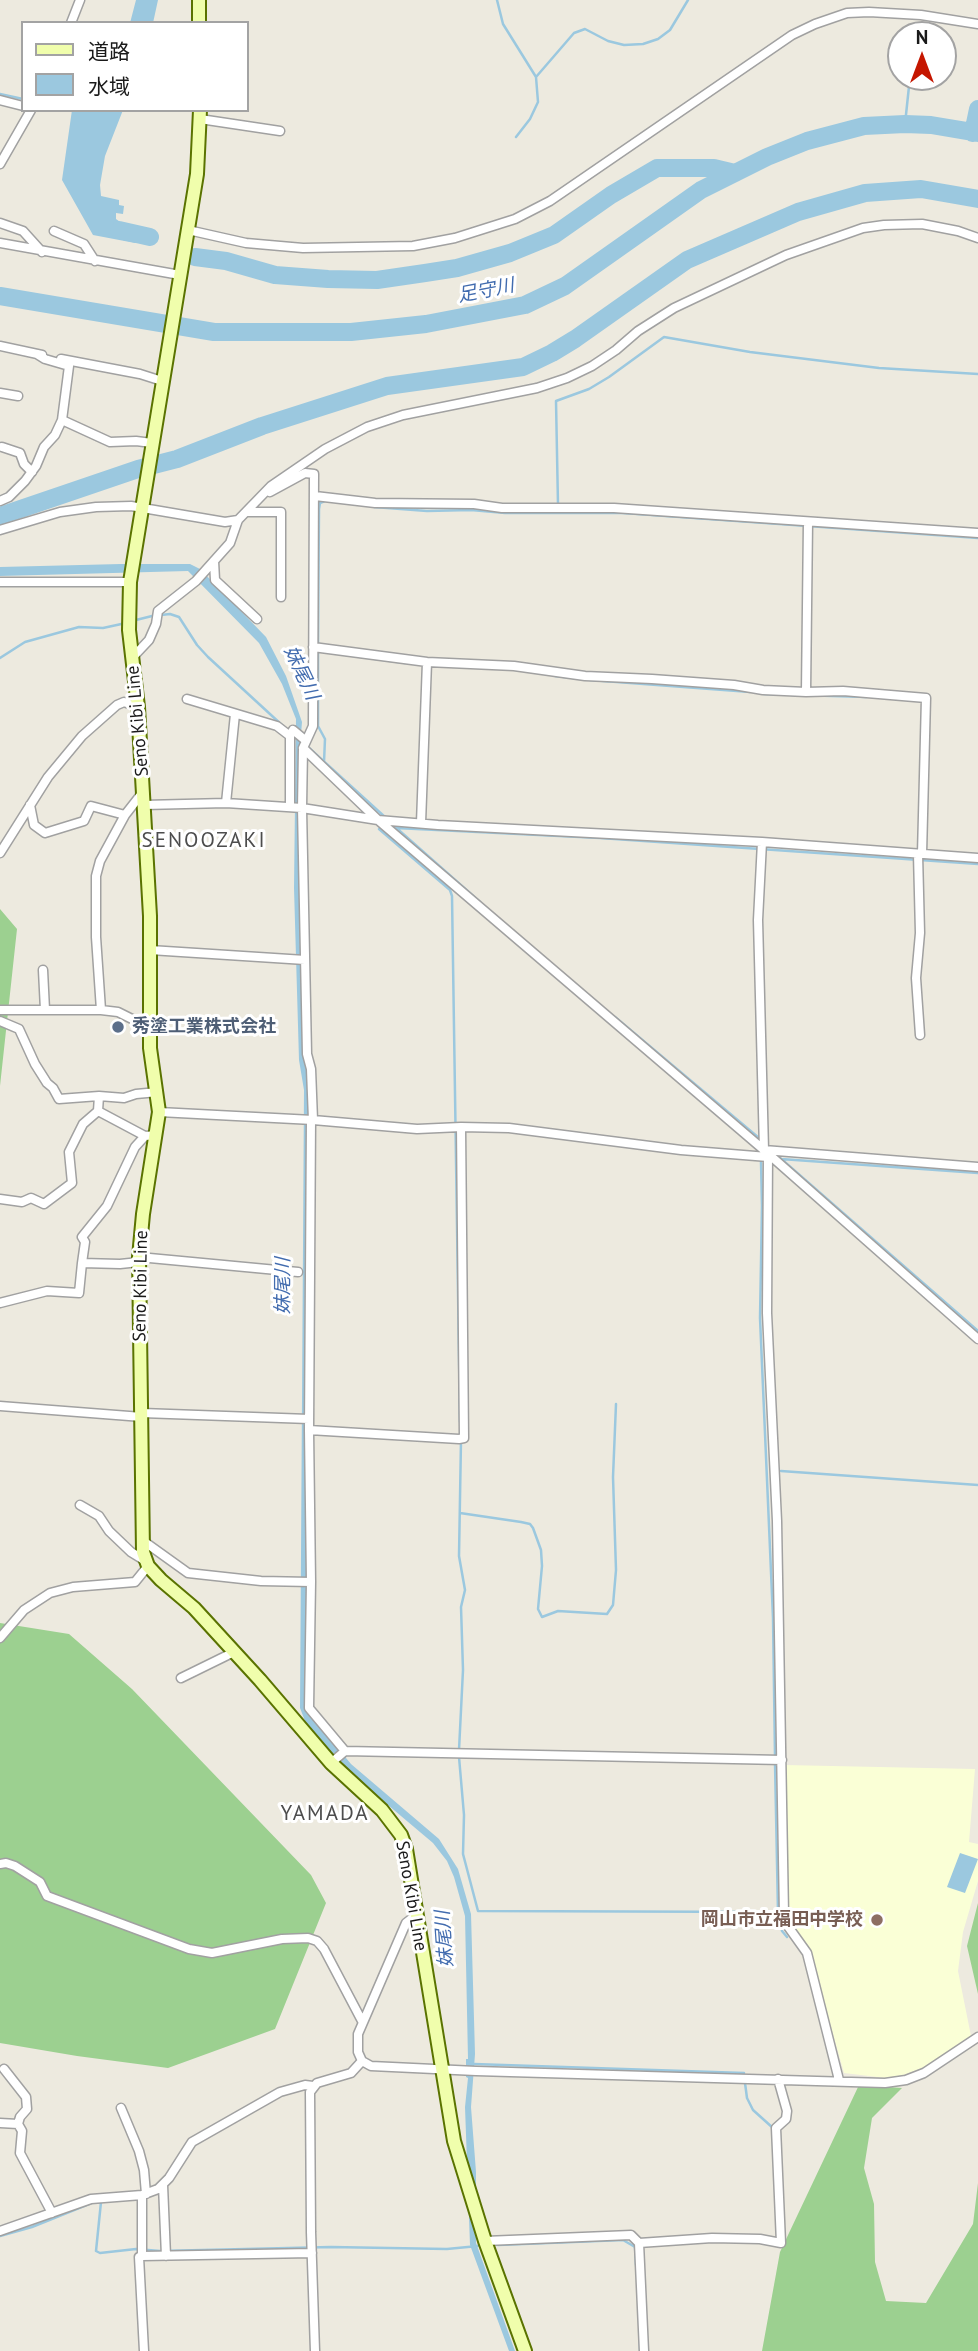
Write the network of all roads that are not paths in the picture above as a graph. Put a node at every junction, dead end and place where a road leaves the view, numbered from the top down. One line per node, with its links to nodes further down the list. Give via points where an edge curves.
1 (80, 0): 3 (street)
2 (199, 0): 4 (main road)
3 (72, 21)
4 (200, 21)
5 (978, 24): 13 (street, via 892,13 831,17 792,35 550,201 515,219 455,238 413,246 303,248 246,243)
6 (0, 100): 7 (street)
7 (21, 105)
8 (30, 112): 11 (street)
9 (200, 115): 10 (street); 13 (main road, Seno Kibi Line, via 199,163)
10 (280, 131)
11 (0, 164)
12 (0, 223): 17 (street, via 23,231)
13 (188, 230): 19 (main road, Seno Kibi Line)
14 (54, 231): 18 (street, via 84,244)
15 (978, 238): 29 (street, via 905,224 863,228 828,239 674,308 592,366 567,378 367,427 325,449)
16 (0, 243): 17 (street)
17 (42, 252): 18 (street)
18 (95, 261): 19 (street)
19 (180, 278): 22 (main road, Seno Kibi Line)
20 (0, 346): 21 (street)
21 (37, 354): 22 (street); 25 (street, via 69,366)
22 (163, 378): 27 (main road, Seno Kibi Line)
23 (0, 393): 24 (street)
24 (18, 396)
25 (62, 420): 27 (street, via 110,442 136,441); 28 (street)
26 (2, 447): 28 (street, via 20,453)
27 (151, 448): 32 (main road, Seno Kibi Line)
28 (32, 471): 31 (street)
29 (264, 494): 30 (street, via 305,473 314,474); 33 (street)
30 (315, 496): 35 (street, via 502,509 614,508); 43 (street)
31 (0, 501)
32 (141, 508): 34 (street, via 225,522); 36 (street, via 60,512); 39 (main road, Seno Kibi Line)
33 (246, 512): 34 (street); 41 (street, via 281,512)
34 (238, 520): 38 (street, via 230,543)
35 (808, 526): 37 (street); 46 (street)
36 (0, 530)
37 (978, 533)
38 (214, 561): 42 (street, via 215,580); 44 (street, via 157,616 149,640)
39 (130, 579): 40 (street); 44 (main road, Seno Kibi Line)
40 (0, 582)
41 (281, 597)
42 (257, 619)
43 (316, 648): 45 (street); 50 (street, via 313,726)
44 (132, 658): 48 (main road, Seno Kibi Line)
45 (426, 664): 46 (street, via 514,666 584,677); 57 (street)
46 (806, 692): 60 (street, via 926,698)
47 (187, 699): 49 (street)
48 (138, 707): 51 (main road, Seno Kibi Line); 53 (street, via 124,702 117,705 82,736)
49 (234, 714): 50 (street, via 277,726); 52 (street)
50 (299, 739): 54 (street); 54 (street); 56 (street)
51 (144, 799): 52 (street); 55 (street); 62 (main road, Seno Kibi Line)
52 (226, 803): 54 (street)
53 (30, 805): 55 (street, via 34,825 45,833 84,821 92,806); 59 (street)
54 (295, 807): 56 (street); 63 (street)
55 (125, 815): 67 (street, via 96,876)
56 (385, 821): 57 (street); 78 (street)
57 (421, 823): 58 (street)
58 (762, 847): 60 (street); 78 (street, via 758,920)
59 (0, 853)
60 (919, 858): 61 (street); 70 (street, via 916,978)
61 (978, 858)
62 (150, 950): 63 (street); 69 (main road, Seno Kibi Line)
63 (300, 960): 75 (street, via 311,1069)
64 (43, 970): 66 (street)
65 (0, 1010): 66 (street)
66 (45, 1010): 67 (street)
67 (101, 1010): 69 (street, via 118,1012)
68 (0, 1021): 72 (street, via 19,1029 59,1099)
69 (150, 1028): 71 (main road, Seno Kibi Line)
70 (920, 1035)
71 (158, 1092): 72 (street, via 124,1098); 74 (main road, Seno Kibi Line)
72 (99, 1096): 73 (street)
73 (98, 1111): 77 (street); 80 (street, via 83,1124 69,1152 72,1183 44,1204 31,1198 22,1202)
74 (159, 1112): 75 (street); 77 (main road, Seno Kibi Line)
75 (309, 1120): 76 (street, via 417,1129); 88 (street)
76 (458, 1127): 78 (street, via 526,1129 681,1150); 89 (street, via 461,1439)
77 (151, 1135): 81 (main road, Seno Kibi Line); 82 (street, via 135,1147 107,1206 82,1237)
78 (766, 1154): 79 (street); 85 (street); 98 (street, via 767,1313 777,1521)
79 (978, 1167)
80 (0, 1199)
81 (139, 1259): 82 (street, via 120,1264); 83 (street); 87 (main road, Seno Kibi Line)
82 (82, 1263): 84 (street, via 79,1293 47,1291)
83 (298, 1272)
84 (0, 1303)
85 (978, 1339)
86 (0, 1406): 87 (street)
87 (142, 1415): 88 (street); 91 (main road, Seno Kibi Line)
88 (305, 1419): 89 (street)
89 (309, 1430): 93 (street)
90 (80, 1505): 92 (street, via 99,1516 109,1531)
91 (142, 1541): 92 (main road, Seno Kibi Line); 93 (street, via 188,1573)
92 (146, 1563): 94 (street, via 135,1582 51,1593 24,1610); 95 (main road, Seno Kibi Line)
93 (307, 1582): 97 (street, via 309,1707)
94 (0, 1638)
95 (233, 1652): 96 (street); 99 (main road, Seno Kibi Line)
96 (181, 1678)
97 (344, 1751): 98 (street); 99 (street)
98 (777, 1760): 108 (street, via 784,1914 807,1953)
99 (332, 1762): 101 (main road, Seno Kibi Line, via 401,1835)
100 (0, 1864): 102 (street, via 15,1866 40,1882 47,1896 189,1949 212,1953 282,1940 317,1941)
101 (415, 1916): 102 (street, via 406,1923); 106 (main road, Seno Kibi Line)
102 (362, 2021): 104 (street, via 357,2043)
103 (978, 2037): 108 (street, via 906,2080)
104 (362, 2061): 106 (street, via 371,2066); 109 (street, via 344,2077)
105 (4, 2069): 112 (street, via 26,2097 27,2109)
106 (442, 2069): 107 (street); 117 (main road, Seno Kibi Line, via 459,2162)
107 (778, 2079): 108 (street); 118 (street, via 787,2111 776,2129 781,2243 712,2238)
108 (839, 2080)
109 (313, 2086): 113 (street, via 280,2092 192,2142); 119 (street)
110 (121, 2108): 114 (street, via 139,2151)
111 (0, 2123): 112 (street)
112 (18, 2124): 115 (street, via 22,2131 20,2153)
113 (163, 2185): 114 (street); 121 (street)
114 (144, 2194): 115 (street, via 90,2199); 120 (street)
115 (52, 2213): 116 (street)
116 (0, 2231)
117 (485, 2241): 118 (street, via 631,2235); 124 (main road, Seno Kibi Line)
118 (639, 2243): 125 (street)
119 (312, 2249): 121 (street); 123 (street)
120 (142, 2251): 121 (street); 122 (street)
121 (166, 2252)
122 (144, 2351)
123 (315, 2351)
124 (525, 2351)
125 (644, 2351)

